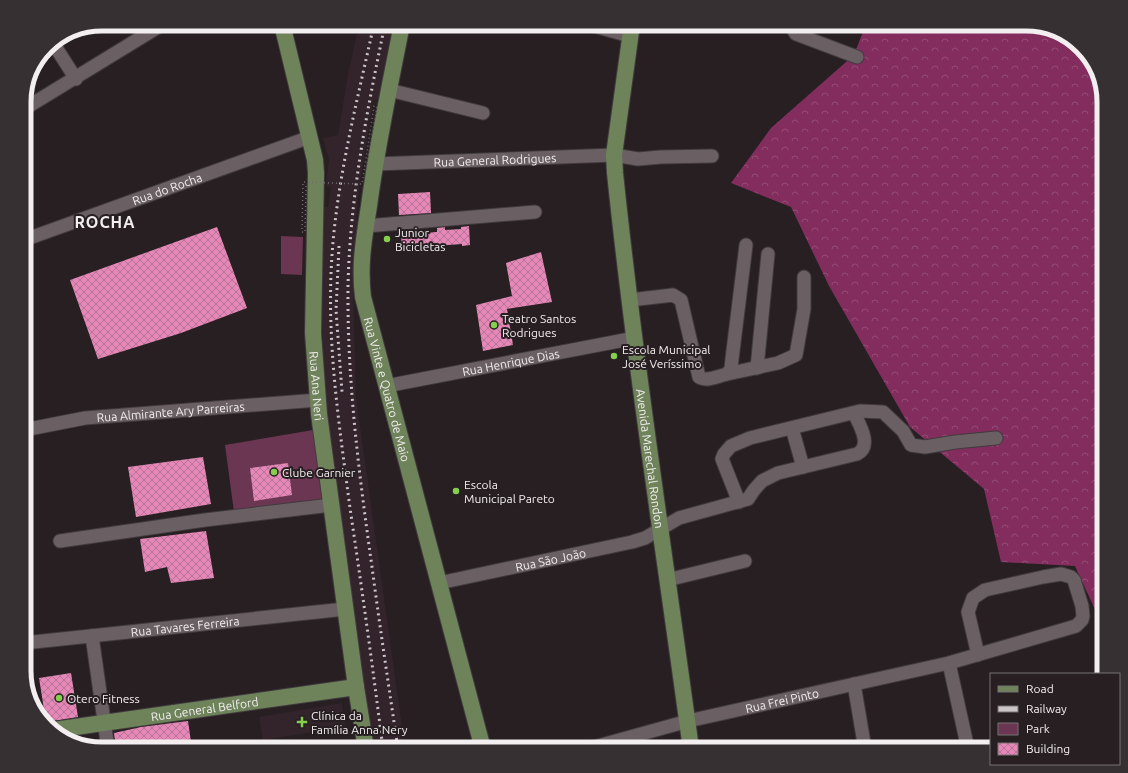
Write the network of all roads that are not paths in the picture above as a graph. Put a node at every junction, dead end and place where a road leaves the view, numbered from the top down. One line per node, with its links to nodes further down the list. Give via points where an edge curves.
1 (152, 31): 8 (street)
2 (284, 31): 12 (main road, Rua Ana Neri)
3 (401, 31): 9 (main road, Rua Vinte e Quatro de Maio)
4 (631, 31): 13 (main road, Avenida Marechal Rondon)
5 (794, 31): 7 (street, via 796,34)
6 (56, 48): 8 (street)
7 (857, 57)
8 (76, 78): 10 (street)
9 (389, 90): 11 (street); 15 (main road, Rua Vinte e Quatro de Maio)
10 (31, 105)
11 (483, 113)
12 (310, 137): 18 (street, Rua do Rocha); 27 (main road, Rua Ana Neri, via 316,170 313,333)
13 (614, 155): 14 (street, Rua General Rodrigues, via 638,159); 15 (street, Rua General Rodrigues); 22 (main road, Avenida Marechal Rondon)
14 (712, 156)
15 (371, 169): 17 (main road, Rua Vinte e Quatro de Maio)
16 (535, 212): 17 (street)
17 (366, 226): 26 (main road, Rua Vinte e Quatro de Maio, via 361,261 363,297)
18 (31, 237)
19 (746, 245): 25 (street, via 731,369)
20 (768, 254): 24 (street)
21 (804, 277): 24 (street, via 804,309 796,355 778,364)
22 (630, 300): 23 (main road, Avenida Marechal Rondon); 25 (street, via 672,295 678,297 681,300 699,377 707,379)
23 (635, 338): 26 (street, Rua Henrique Dias); 35 (main road, Avenida Marechal Rondon)
24 (756, 368): 25 (street)
25 (727, 374)
26 (386, 386): 39 (main road, Rua Vinte e Quatro de Maio)
27 (318, 400): 30 (street, Rua Almirante Ary Parreiras, via 84,418); 34 (main road, Rua Ana Neri)
28 (854, 413): 29 (street); 31 (street, via 883,412 903,431 911,445 925,447); 32 (street, via 865,438 862,452)
29 (792, 428): 32 (street); 33 (street, via 750,438 731,446 724,454 722,459)
30 (31, 429)
31 (996, 438)
32 (803, 467): 33 (street, via 778,473 762,481 748,499)
33 (739, 502): 35 (street, Rua São João, via 679,518)
34 (331, 505): 36 (street); 40 (main road, Rua Ana Neri)
35 (660, 530): 38 (main road, Avenida Marechal Rondon); 39 (street, Rua São João, via 632,542)
36 (60, 541)
37 (745, 561): 38 (street)
38 (667, 580): 47 (main road, Avenida Marechal Rondon)
39 (439, 584): 52 (main road, Rua Vinte e Quatro de Maio)
40 (345, 609): 41 (street, Rua Tavares Ferreira); 46 (main road, Rua Ana Neri)
41 (92, 636): 42 (street, Rua Tavares Ferreira); 48 (street)
42 (31, 642)
43 (978, 655): 43 (street, Rua Frei Pinto, via 1080,623 1083,616 1082,606 1074,580 1061,574 985,590 973,598 968,612); 44 (street, Rua Frei Pinto)
44 (949, 663): 45 (street, Rua Frei Pinto); 56 (street)
45 (854, 684): 47 (street, Rua Frei Pinto); 55 (street)
46 (356, 687): 48 (main road, Rua General Belford); 51 (main road, Rua Ana Neri)
47 (688, 721): 53 (street, Rua Frei Pinto); 54 (main road, Avenida Marechal Rondon)
48 (104, 723): 49 (main road, Rua General Belford); 50 (street)
49 (62, 729)
50 (107, 742)
51 (365, 742)
52 (482, 742)
53 (612, 742)
54 (691, 742)
55 (865, 742)
56 (966, 742)

